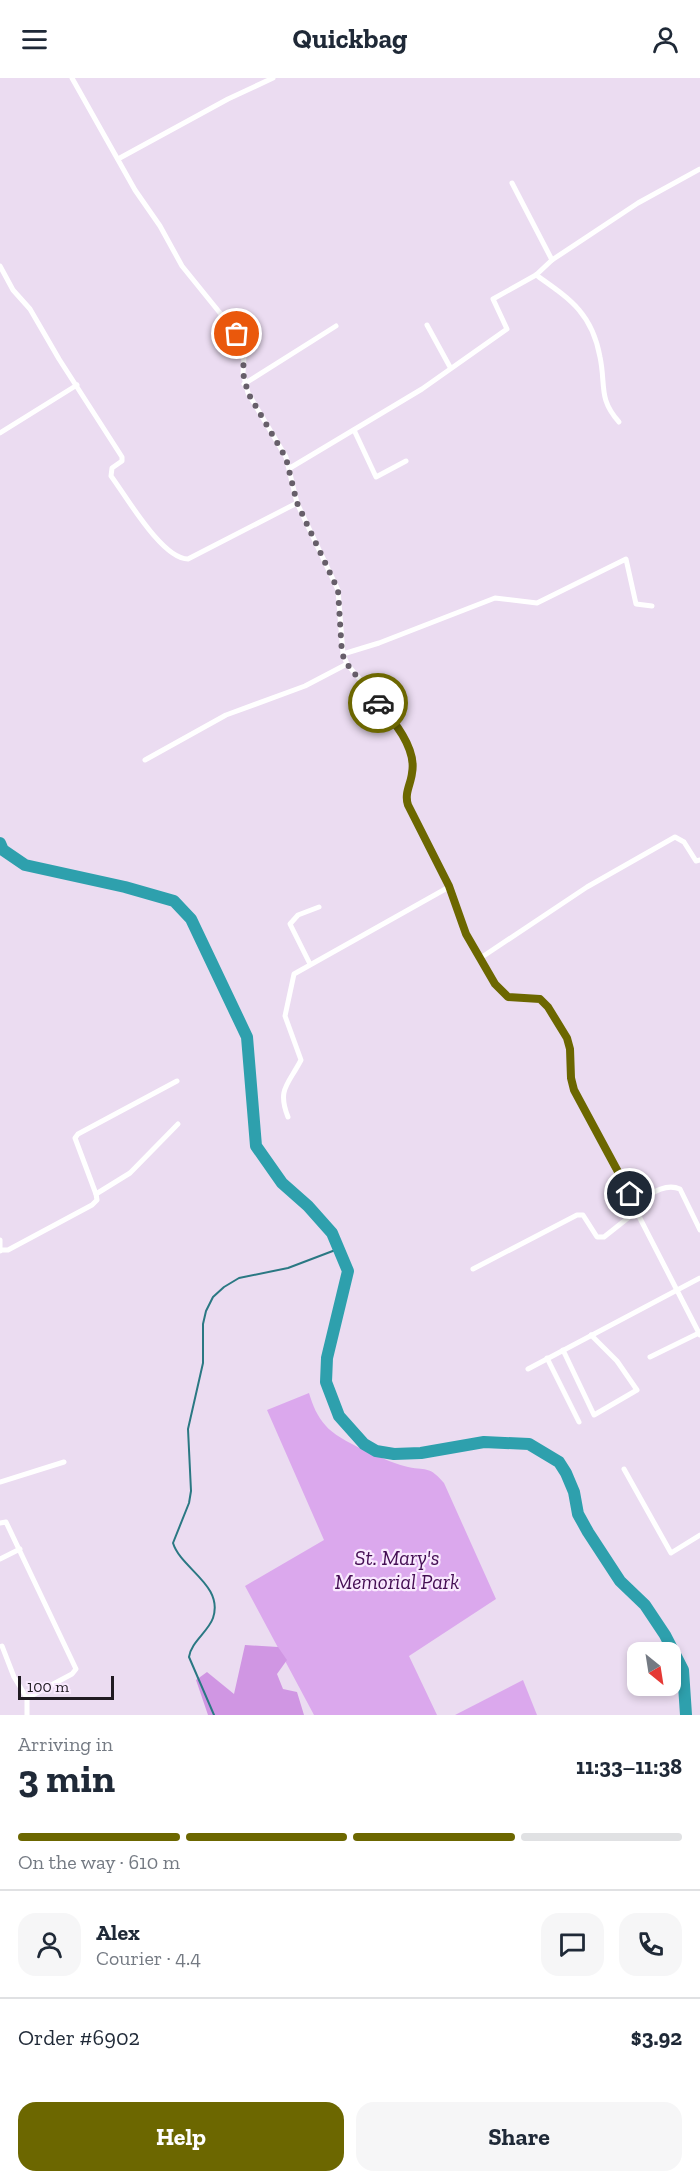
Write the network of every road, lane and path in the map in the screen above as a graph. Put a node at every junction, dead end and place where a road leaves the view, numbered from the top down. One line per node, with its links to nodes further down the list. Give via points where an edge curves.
1 (72, 78): 3 (street)
2 (273, 78): 3 (street)
3 (118, 159): 12 (street, via 182,266 237,334 244,355)
4 (700, 168): 6 (street, via 638,203)
5 (512, 183): 6 (street)
6 (552, 260): 8 (street)
7 (0, 266): 13 (street)
8 (536, 275): 11 (street, via 493,299 507,329); 14 (street, via 574,302 582,313 599,351 608,410)
9 (427, 325): 11 (street)
10 (336, 326): 12 (street)
11 (450, 367): 15 (street, via 447,373)
12 (244, 384): 18 (street)
13 (77, 385): 16 (street); 19 (street, via 122,457 112,468 111,476 175,556 188,559)
14 (619, 422)
15 (354, 430): 17 (street, via 376,477); 18 (street)
16 (0, 433)
17 (406, 461)
18 (290, 468): 19 (street)
19 (297, 503): 21 (street, via 338,590)
20 (652, 606): 21 (street, via 636,604 626,559 537,603 495,598)
21 (342, 654): 22 (street)
22 (347, 664): 23 (street, via 305,686 226,715); 25 (street, via 406,744 413,765 406,792 408,805)
23 (145, 760)
24 (700, 860): 27 (street, via 696,861 684,842 675,837 587,887)
25 (449, 886): 27 (street); 28 (street)
26 (319, 907): 28 (street, via 298,915 290,924)
27 (479, 959): 33 (street, via 500,991 513,998 536,998 548,1007 569,1043 574,1090)
28 (310, 964): 30 (street, via 294,974 285,1016 301,1060 282,1092)
29 (177, 1081): 32 (street, via 75,1138)
30 (288, 1117)
31 (178, 1124): 32 (street, via 124,1178)
32 (96, 1194): 37 (street, via 98,1200 92,1205)
33 (634, 1204): 34 (street); 35 (street, via 662,1188 674,1186 680,1189)
34 (638, 1210): 38 (street, via 604,1237 597,1237 583,1215 577,1215); 40 (street)
35 (700, 1230)
36 (0, 1240): 37 (street)
37 (1, 1251)
38 (473, 1269)
39 (700, 1278): 40 (street)
40 (676, 1290): 41 (street); 42 (street)
41 (699, 1334): 44 (street)
42 (591, 1335): 43 (street); 43 (street, via 617,1361 637,1390 594,1415)
43 (563, 1350): 45 (street)
44 (650, 1357)
45 (547, 1358): 46 (street); 47 (street)
46 (528, 1368)
47 (579, 1422)
48 (64, 1462): 50 (street)
49 (624, 1469): 52 (street, via 671,1553)
50 (0, 1482)
51 (0, 1523): 53 (street, via 6,1522)
52 (700, 1535)
53 (20, 1549): 54 (street); 56 (street, via 76,1669)
54 (0, 1559)
55 (2, 1646): 56 (street)
56 (27, 1698): 57 (street)
57 (27, 1715)

